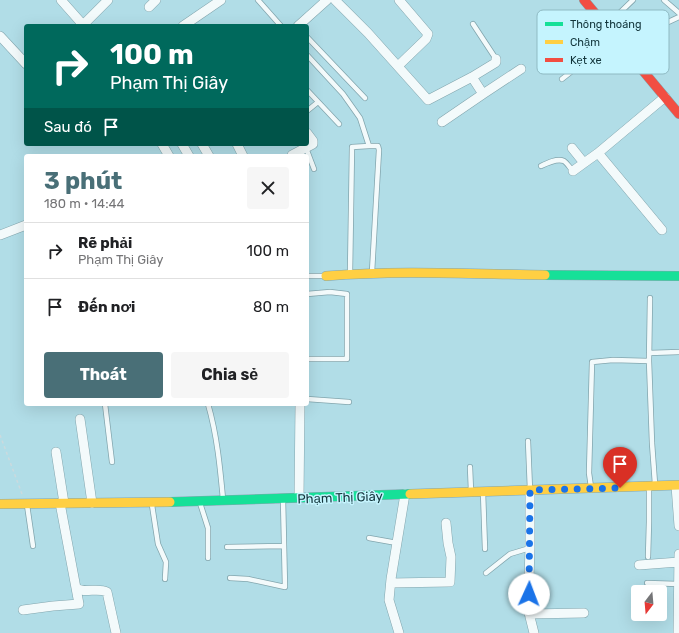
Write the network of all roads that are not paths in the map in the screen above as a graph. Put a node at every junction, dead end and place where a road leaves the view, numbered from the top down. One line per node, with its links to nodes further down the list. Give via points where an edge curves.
1 (61, 0): 18 (street)
2 (108, 0): 19 (street)
3 (156, 0): 12 (street)
4 (221, 0): 20 (street)
5 (258, 0): 21 (lane)
6 (327, 0): 22 (street)
7 (399, 0): 29 (street, via 428,34)
8 (584, 0): 13 (street)
9 (633, 0): 14 (lane)
10 (664, 0): 15 (lane)
11 (340, 2): 29 (street)
12 (149, 7)
13 (592, 10)
14 (623, 10)
15 (679, 13)
16 (679, 17): 17 (lane)
17 (669, 22)
18 (83, 24)
19 (85, 24)
20 (186, 24)
21 (279, 24)
22 (300, 24)
23 (473, 24): 27 (lane)
24 (0, 36): 28 (street)
25 (309, 39): 38 (lane)
26 (309, 57): 45 (lane, via 343,94 360,118)
27 (496, 59): 33 (street, via 496,62)
28 (24, 62)
29 (398, 66): 33 (street, via 428,100)
30 (521, 69): 36 (street)
31 (568, 74): 34 (lane)
32 (646, 74): 37 (street)
33 (472, 77): 36 (street)
34 (562, 79)
35 (309, 92): 39 (lane)
36 (483, 94): 42 (street)
37 (665, 97): 41 (street); 48 (street)
38 (365, 98)
39 (318, 102): 40 (lane); 43 (lane)
40 (309, 109)
41 (679, 114)
42 (442, 122)
43 (339, 124)
44 (309, 136): 46 (street, via 313,144)
45 (369, 146): 59 (lane, via 352,147); 60 (lane, via 378,146 379,150)
46 (306, 148): 49 (street); 50 (lane)
47 (572, 148): 52 (street)
48 (598, 152): 52 (street); 57 (street)
49 (294, 154)
50 (308, 154)
51 (309, 156): 54 (lane)
52 (584, 163): 55 (street)
53 (541, 166): 55 (lane, via 561,160)
54 (314, 169)
55 (573, 171)
56 (24, 226): 58 (street)
57 (662, 230)
58 (0, 235)
59 (350, 274): 60 (street); 62 (street)
60 (372, 274): 63 (street)
61 (309, 276): 62 (lane)
62 (326, 276)
63 (679, 276)
64 (309, 294): 68 (lane, via 347,294 347,359)
65 (650, 298): 67 (lane)
66 (679, 352): 67 (lane)
67 (649, 353): 69 (lane)
68 (309, 359)
69 (649, 361): 80 (lane); 82 (lane, via 592,362 589,457)
70 (309, 399): 71 (lane)
71 (349, 402)
72 (105, 406): 78 (lane)
73 (209, 406): 90 (lane)
74 (300, 406): 87 (street)
75 (80, 419): 92 (street)
76 (528, 441): 83 (lane)
77 (56, 452): 91 (street)
78 (112, 462)
79 (470, 467): 84 (lane)
80 (652, 486): 81 (street, Phạm Thị Giây); 82 (street, Phạm Thị Giây); 106 (lane)
81 (677, 486): 97 (street)
82 (591, 489): 83 (street, Phạm Thị Giây)
83 (530, 490): 85 (street, Phạm Thị Giây); 103 (street)
84 (471, 492): 85 (street, Phạm Thị Giây); 86 (street, Phạm Thị Giây)
85 (483, 492): 104 (lane)
86 (405, 494): 87 (street, Phạm Thị Giây); 99 (street)
87 (299, 498): 88 (street, Phạm Thị Giây)
88 (283, 499): 90 (street, Phạm Thị Giây); 101 (lane)
89 (200, 501): 90 (street, Phạm Thị Giây); 93 (street, Phạm Thị Giây); 107 (lane, via 208,528)
90 (223, 501)
91 (62, 503): 92 (street, Phạm Thị Giây); 95 (street, Phạm Thị Giây); 116 (street)
92 (92, 503): 93 (street, Phạm Thị Giây)
93 (152, 503): 112 (lane, via 158,544 166,562)
94 (0, 504): 95 (street, Phạm Thị Giây)
95 (25, 504): 100 (lane)
96 (446, 523): 113 (street, via 452,557 450,582)
97 (679, 526)
98 (369, 538): 99 (lane)
99 (397, 543): 113 (street)
100 (33, 546)
101 (284, 546): 102 (lane); 111 (lane, via 285,587)
102 (227, 547)
103 (530, 548): 110 (lane, via 510,554); 120 (street)
104 (485, 549)
105 (679, 554): 108 (street)
106 (648, 557)
107 (208, 558)
108 (679, 562): 109 (street); 115 (street)
109 (639, 565)
110 (486, 573)
111 (230, 578)
112 (165, 579)
113 (391, 583): 122 (street, via 389,600)
114 (647, 583): 115 (lane)
115 (678, 584): 117 (street)
116 (76, 588): 118 (street, via 79,604); 121 (street, via 81,591 107,592)
117 (679, 594): 124 (street)
118 (24, 610)
119 (584, 613): 120 (street)
120 (529, 614): 123 (street)
121 (116, 633)
122 (399, 633)
123 (534, 633)
124 (678, 633)

